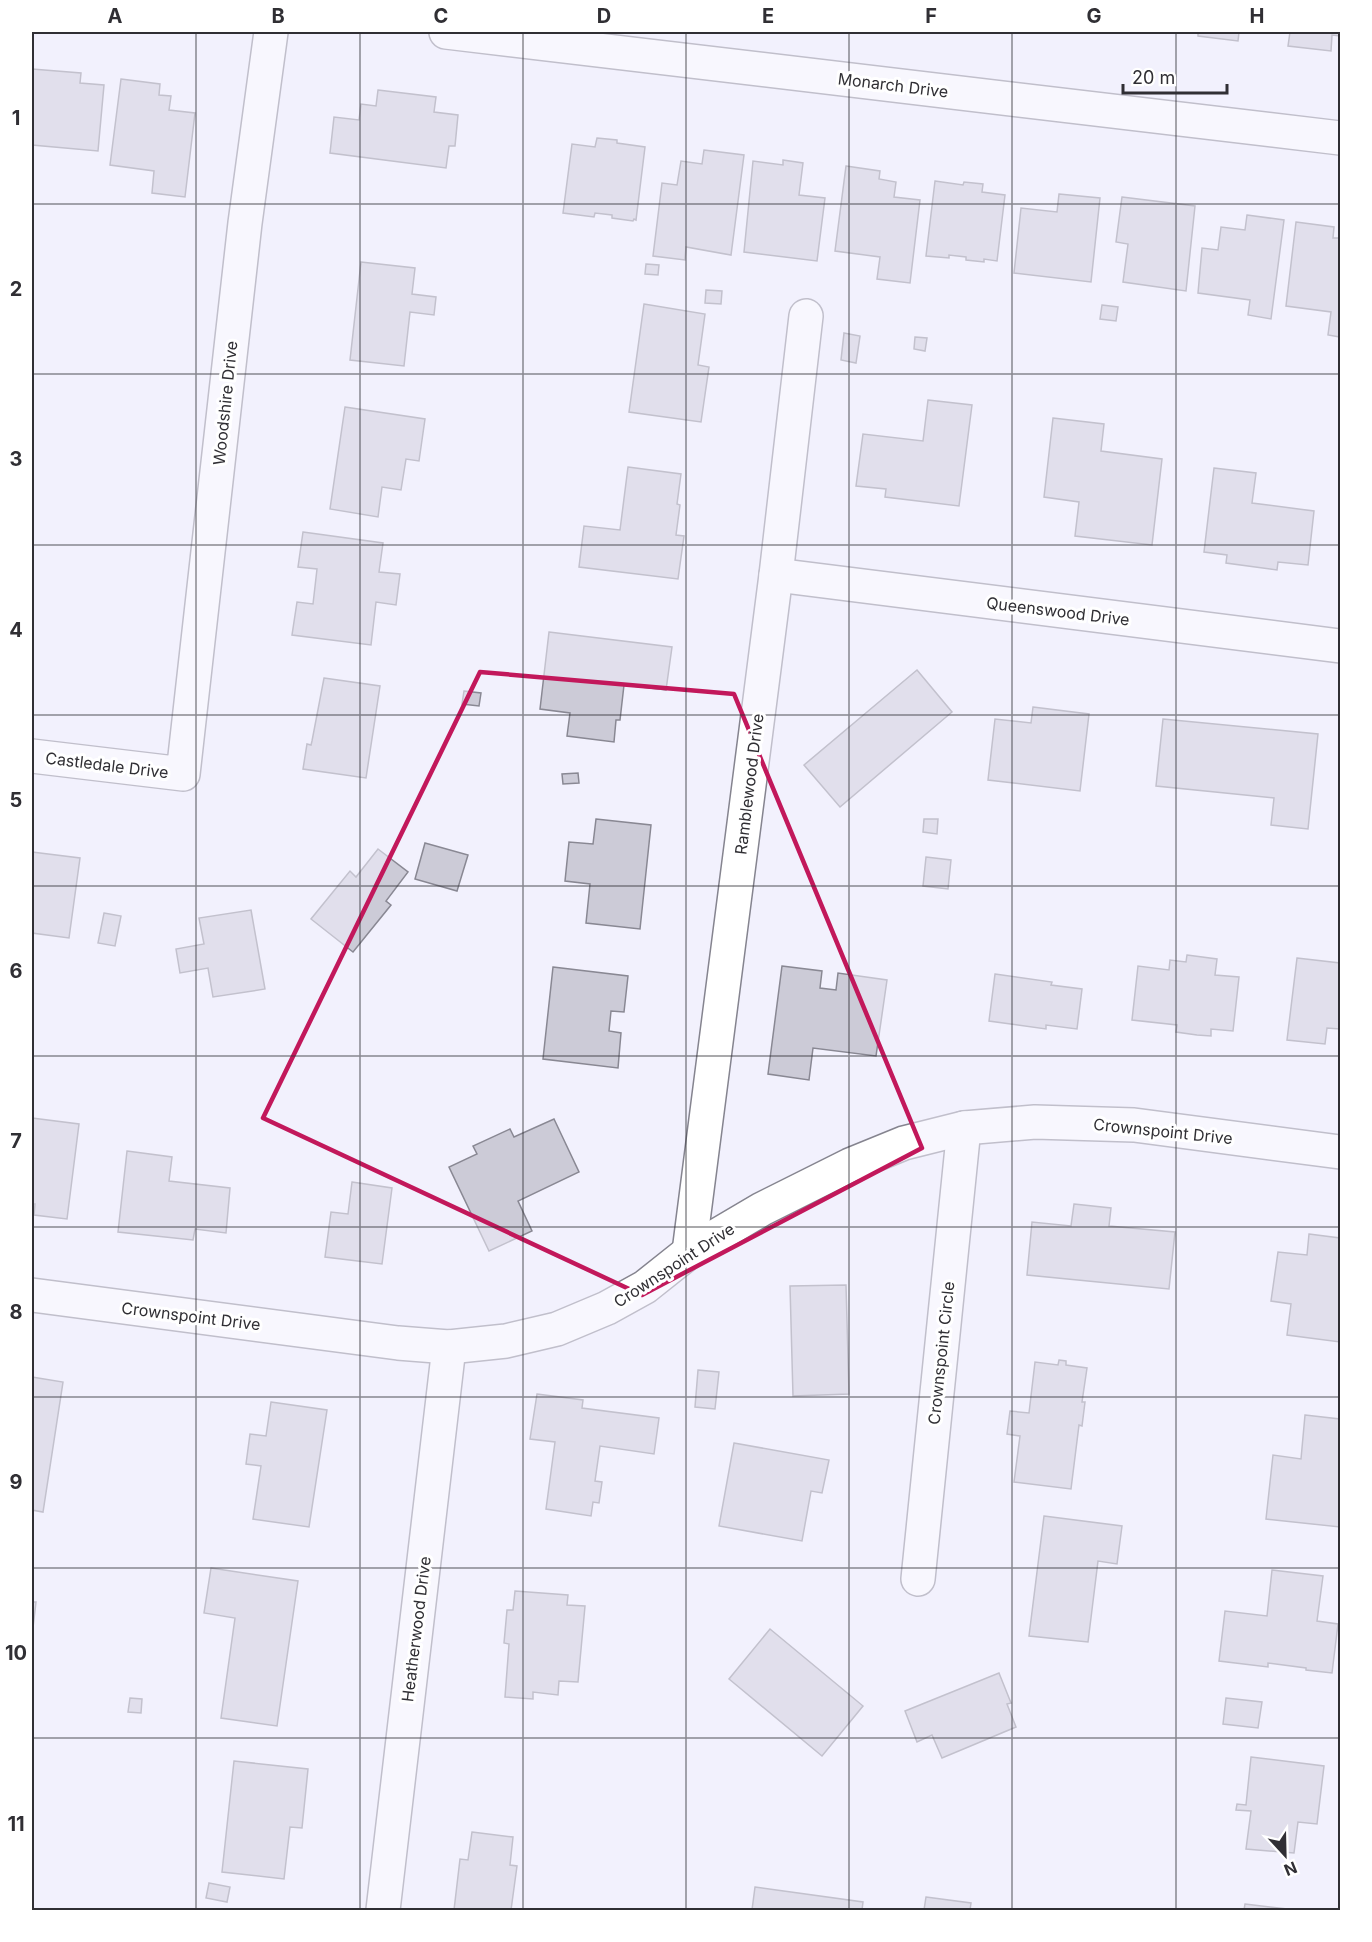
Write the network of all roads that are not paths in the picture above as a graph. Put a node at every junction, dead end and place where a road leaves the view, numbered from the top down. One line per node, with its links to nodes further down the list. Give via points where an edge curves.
1 (271, 32): 8 (street, Woodshire Drive, via 245,223)
2 (446, 32): 3 (street, Monarch Drive)
3 (1341, 138)
4 (806, 316): 5 (street, Ramblewood Drive)
5 (776, 575): 6 (street, Queenswood Drive); 11 (street, Ramblewood Drive)
6 (1341, 646)
7 (32, 756): 8 (street, Castledale Drive)
8 (183, 774)
9 (964, 1128): 10 (street, Crownspoint Drive, via 1035,1122 1134,1125); 11 (street, Crownspoint Drive, via 904,1143 850,1165 762,1209); 14 (street, Crownspoint Circle)
10 (1341, 1152)
11 (689, 1252): 13 (street, Crownspoint Drive, via 645,1287 557,1329 506,1341)
12 (32, 1295): 13 (street, Crownspoint Drive)
13 (449, 1347): 15 (street, Heatherwood Drive)
14 (918, 1579)
15 (383, 1911)

